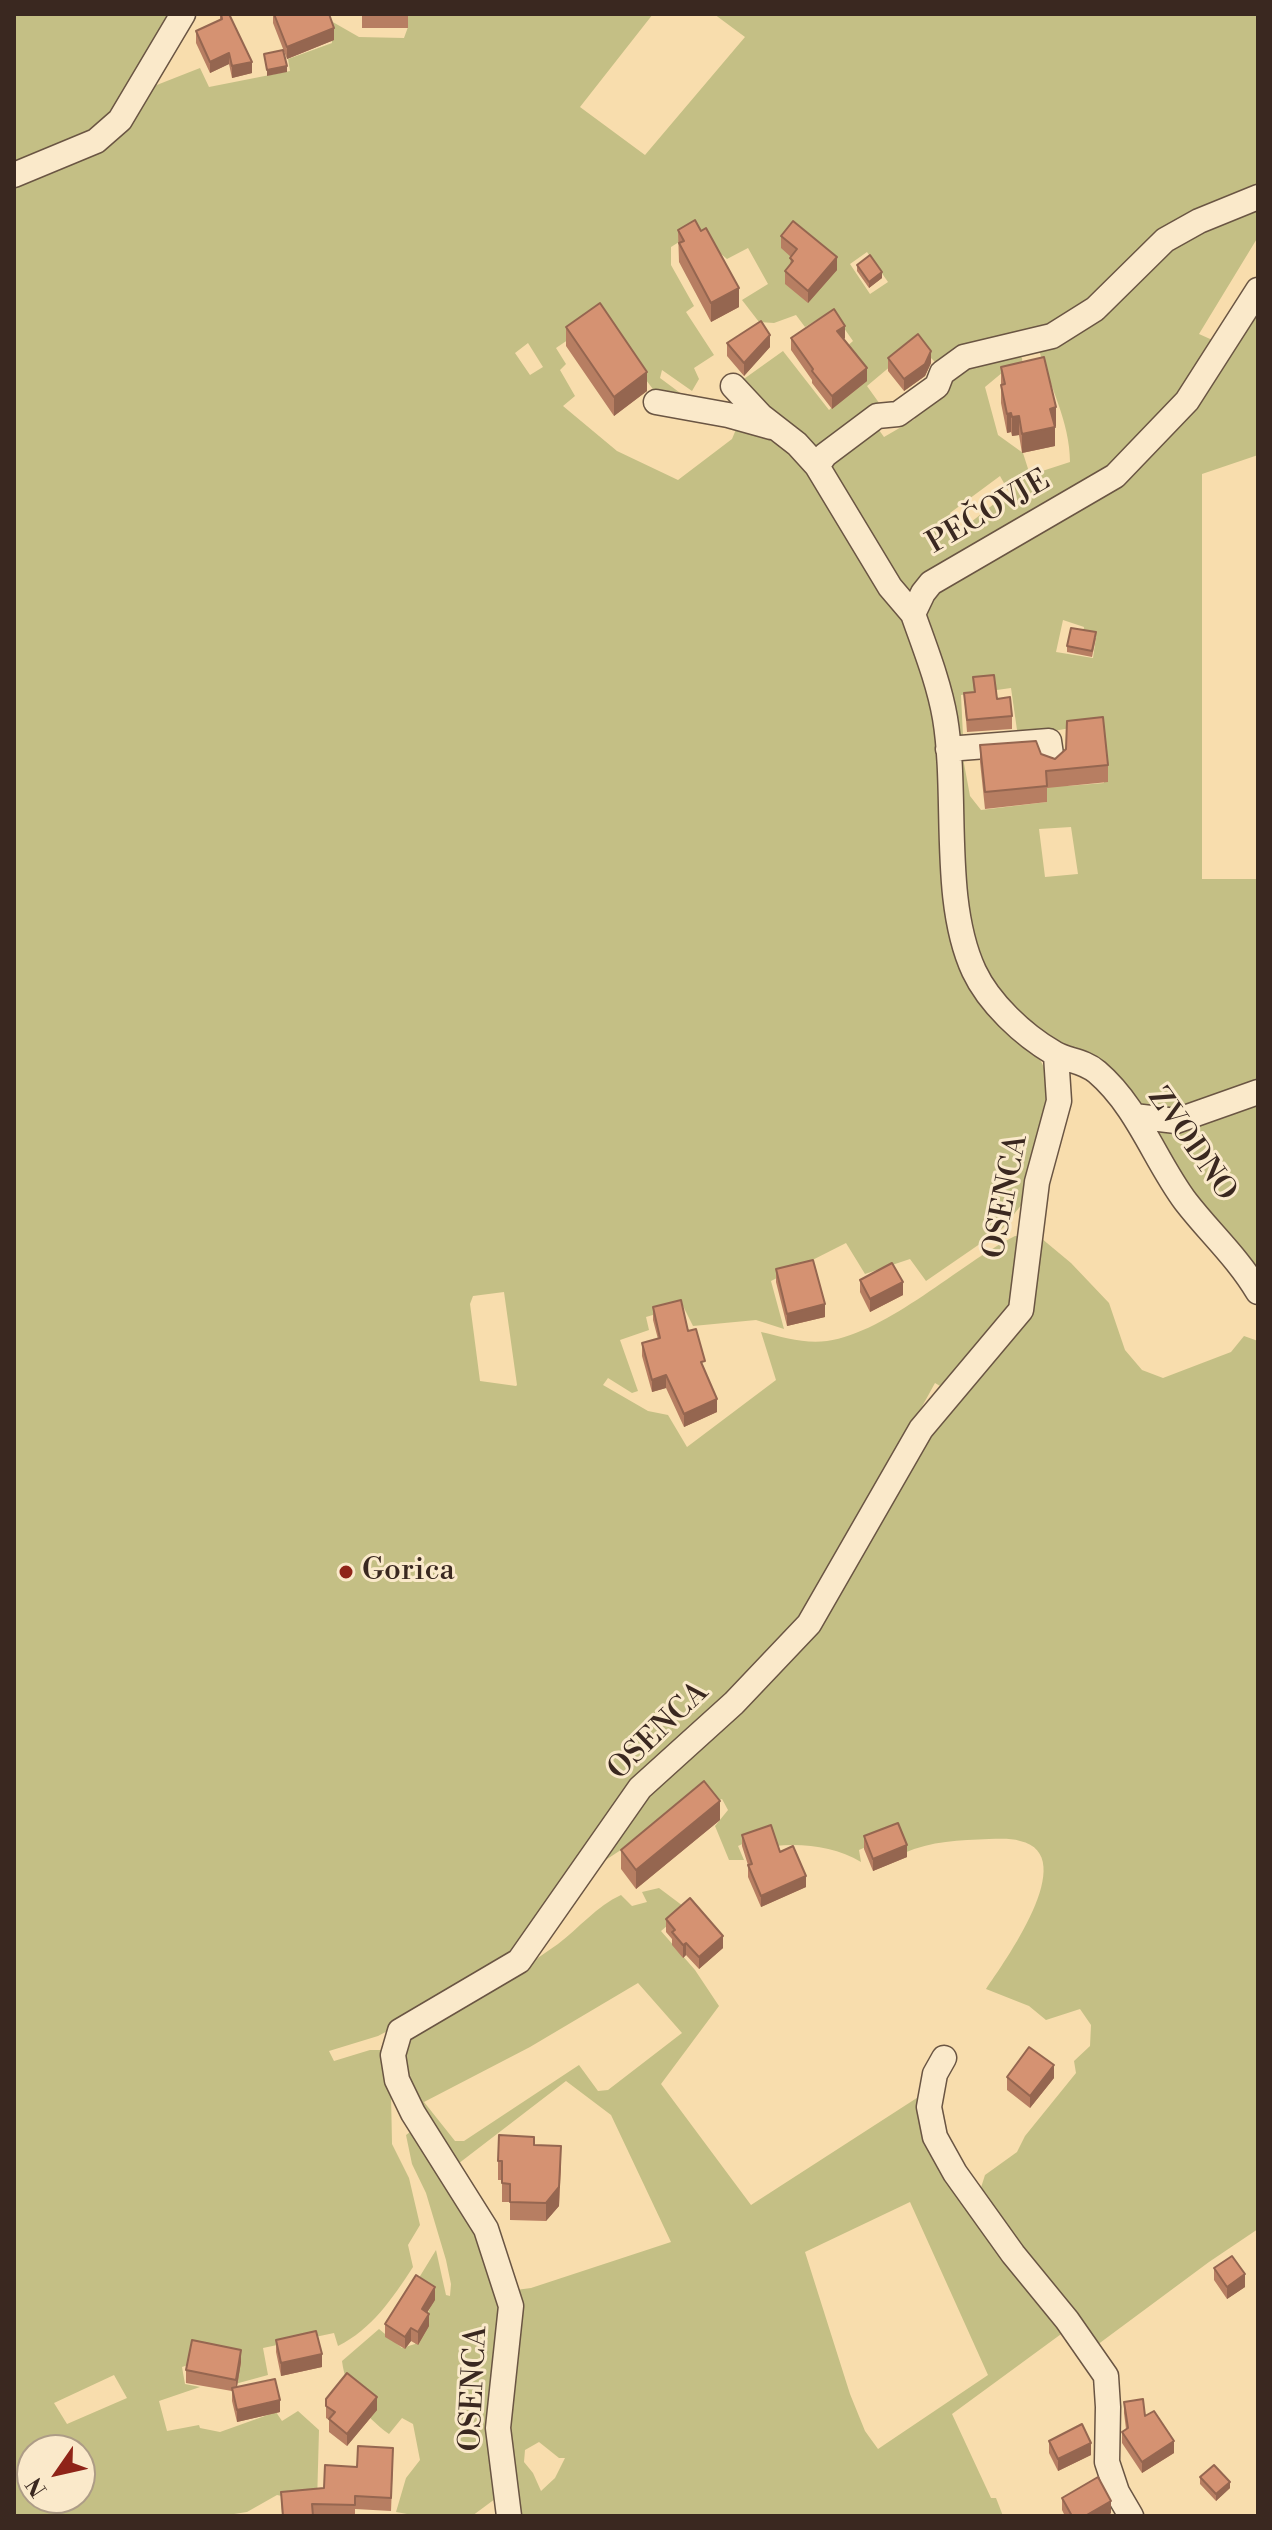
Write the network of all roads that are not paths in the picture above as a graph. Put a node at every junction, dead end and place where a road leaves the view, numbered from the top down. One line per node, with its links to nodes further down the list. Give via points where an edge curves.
1 (183, 14): 2 (street, via 120,120 96,141)
2 (14, 175)
3 (1258, 197): 8 (street, via 1165,240 1095,309 1052,336 964,357 942,373 937,386 898,414 877,416)
4 (1258, 290): 9 (street, PEČOVJE, via 1187,401 1125,467 931,583)
5 (733, 386): 7 (street)
6 (656, 402): 7 (street)
7 (777, 428): 8 (street)
8 (817, 466): 9 (street, via 890,587)
9 (913, 614): 10 (street, via 945,717)
10 (948, 749): 11 (street, via 1049,741); 12 (street, via 961,935 975,972 996,1004)
11 (1052, 761)
12 (1056, 1055): 14 (street, ZVODNO, via 1078,1060 1098,1073); 17 (street, OSENCA, via 1059,1101 1037,1182 1021,1310 921,1429 809,1624 734,1703 640,1788 519,1961 400,2031 393,2055 397,2080 486,2229 511,2306 498,2428)
13 (1258, 1092): 14 (street, via 1176,1121)
14 (1134, 1116): 15 (street, ZVODNO, via 1163,1169)
15 (1258, 1292)
16 (944, 2058): 18 (street, via 929,2107 935,2137 955,2173 1106,2376 1107,2462)
17 (509, 2516)
18 (1131, 2516)

